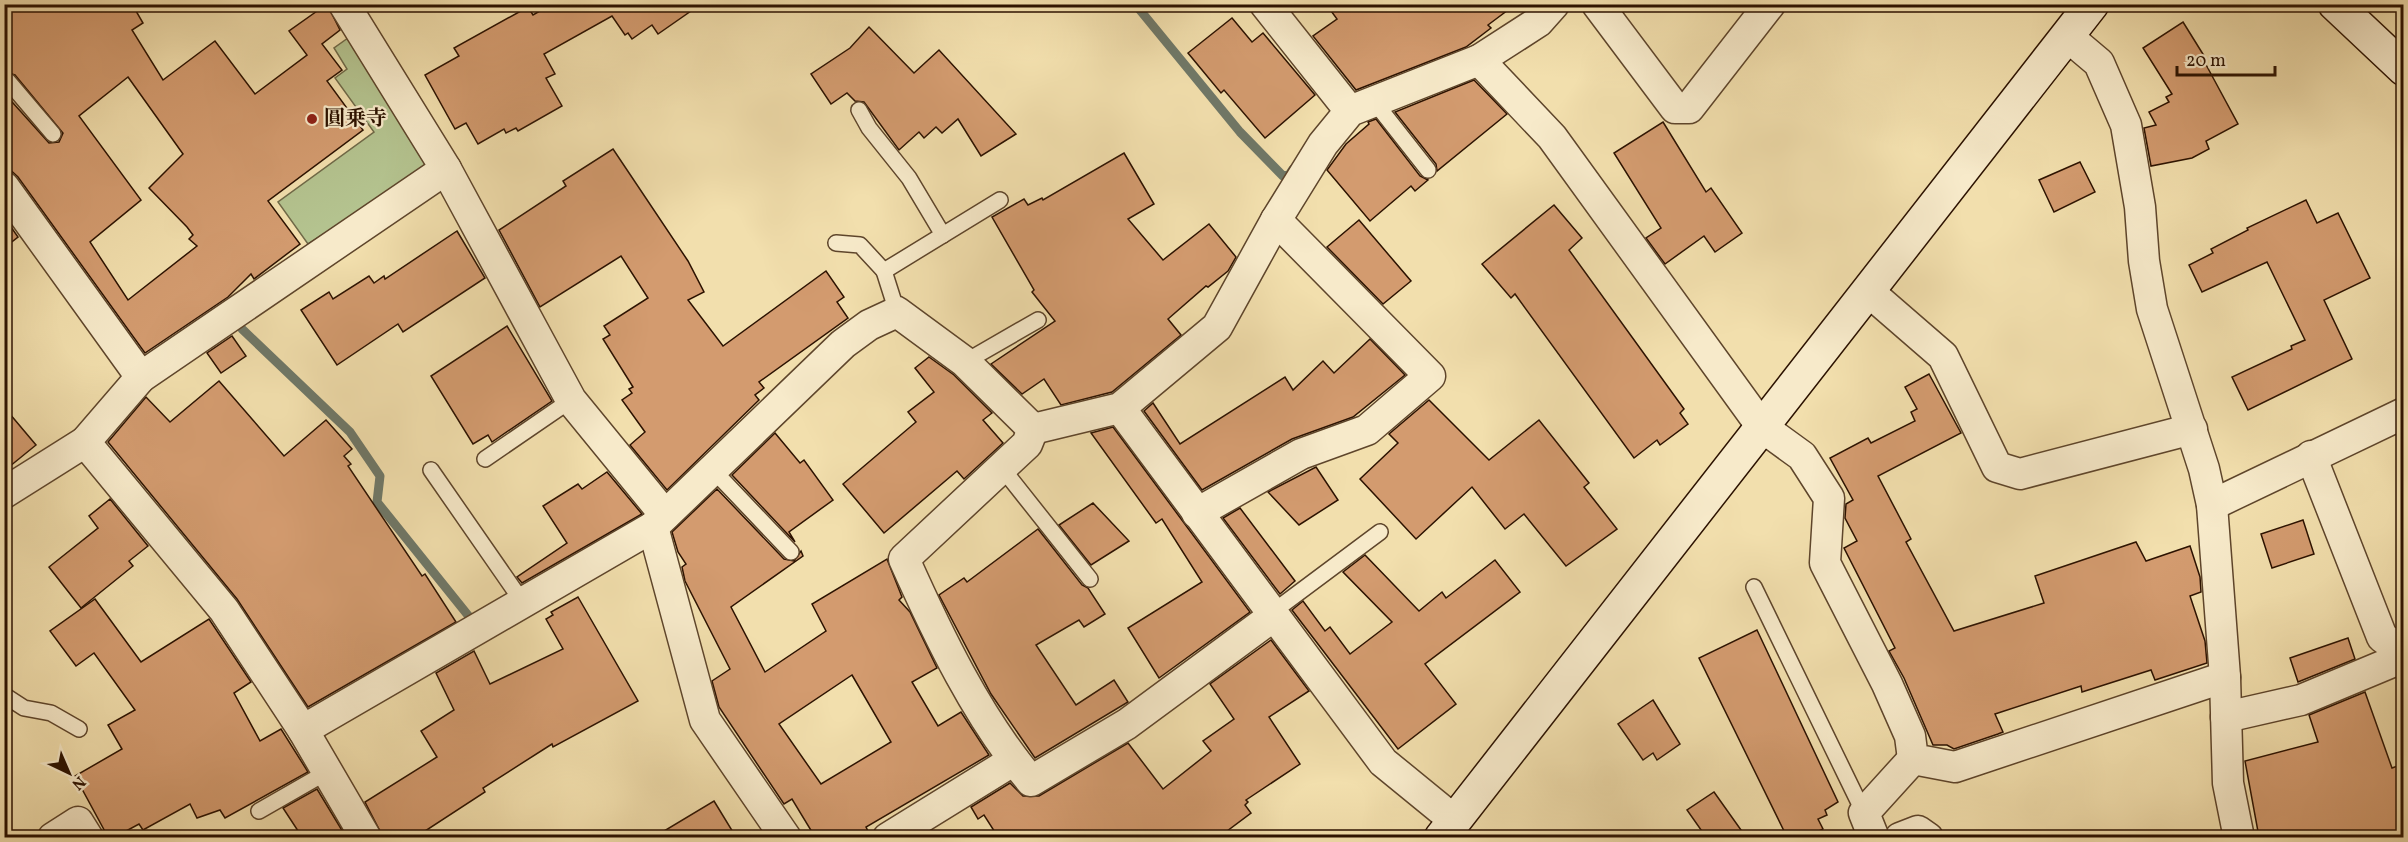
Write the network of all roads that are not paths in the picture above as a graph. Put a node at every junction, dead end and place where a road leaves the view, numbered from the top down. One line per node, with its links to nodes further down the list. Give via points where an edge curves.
1 (344, 4): 15 (street)
2 (1265, 4): 12 (street)
3 (1554, 4): 9 (street, via 1538,22)
4 (1597, 4): 5 (street, via 1675,108 1689,108)
5 (1770, 4)
6 (2092, 4): 8 (street)
7 (2335, 4): 10 (street)
8 (2067, 36): 23 (street); 33 (street, via 2099,63 2126,125 2152,309)
9 (1479, 60): 12 (street); 31 (street, via 1552,137)
10 (2403, 69)
11 (4, 83): 14 (lane, via 8,81)
12 (1361, 105): 16 (lane); 19 (street, via 1323,144)
13 (859, 110): 20 (lane, via 909,178)
14 (53, 134)
15 (446, 169): 27 (street); 28 (street)
16 (1428, 170)
17 (4, 187): 27 (street)
18 (1000, 200): 20 (lane)
19 (1276, 220): 29 (street, via 1217,327); 42 (street, via 1430,376 1367,430 1301,454)
20 (943, 235): 22 (lane)
21 (836, 243): 22 (lane, via 860,245)
22 (884, 272): 24 (lane)
23 (1868, 291): 31 (street); 33 (street, via 1943,356 1997,467 2020,474)
24 (897, 312): 26 (street); 39 (street, via 869,325 843,344)
25 (1038, 320): 26 (lane)
26 (964, 362): 32 (street)
27 (141, 377): 34 (street)
28 (571, 400): 36 (lane); 43 (street)
29 (1120, 408): 32 (street); 42 (street)
30 (2403, 413): 35 (street)
31 (1762, 427): 56 (street, via 1802,456 1829,498 1825,563 1887,684 1910,736); 61 (street)
32 (1033, 429): 37 (street, via 1027,444)
33 (2192, 429): 41 (street)
34 (85, 442): 40 (street); 55 (street, via 224,610)
35 (2312, 456): 41 (street); 50 (street, via 2382,637)
36 (485, 459)
37 (1002, 468): 46 (lane); 57 (street, via 904,559 940,641)
38 (431, 470): 48 (lane)
39 (714, 471): 43 (street); 45 (lane)
40 (4, 493)
41 (2212, 505): 51 (street)
42 (1197, 513): 49 (street)
43 (659, 521): 48 (street); 65 (street, via 705,720)
44 (1380, 532): 49 (lane)
45 (791, 552)
46 (1090, 579)
47 (1754, 587): 60 (lane)
48 (524, 604): 55 (street)
49 (1271, 615): 57 (street, via 1127,724 1031,781); 61 (street, via 1383,762)
50 (2403, 655): 53 (street, via 2301,700)
51 (2225, 677): 53 (street); 56 (street, via 1955,767)
52 (4, 696): 54 (lane, via 24,708 51,713)
53 (2226, 717): 69 (street, via 2228,783)
54 (79, 729)
55 (303, 730): 58 (street)
56 (1913, 759): 60 (street)
57 (1014, 760): 66 (street)
58 (327, 772): 59 (lane); 64 (street)
59 (259, 811)
60 (1869, 825)
61 (1448, 829)
62 (53, 837): 63 (street, via 78,822)
63 (88, 837)
64 (366, 837)
65 (786, 837)
66 (888, 837)
67 (1900, 837): 68 (street, via 1918,831)
68 (1928, 837)
69 (2239, 837)

